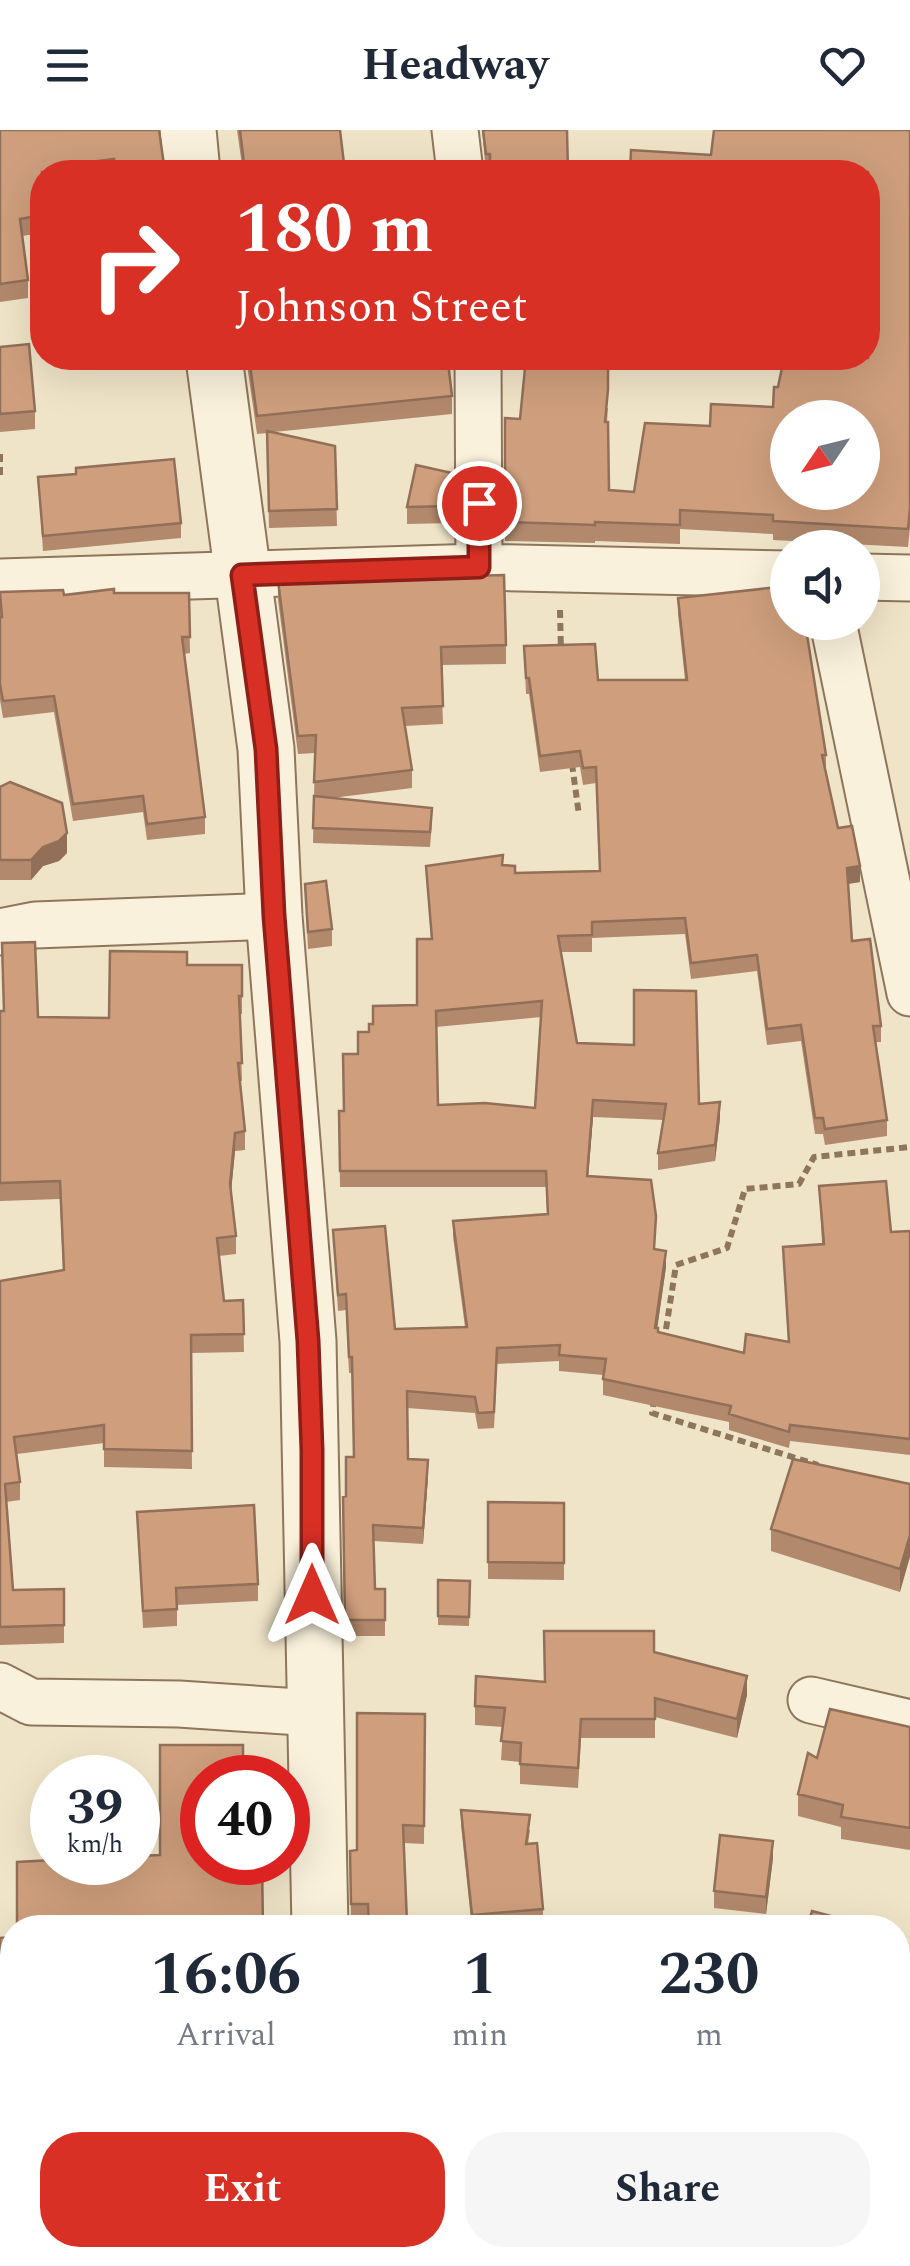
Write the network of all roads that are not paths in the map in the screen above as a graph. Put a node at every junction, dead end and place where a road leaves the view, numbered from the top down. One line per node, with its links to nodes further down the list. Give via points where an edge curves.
1 (188, 130): 3 (street)
2 (455, 130): 4 (street)
3 (191, 160)
4 (459, 160)
5 (216, 370): 9 (street)
6 (478, 370): 7 (street)
7 (479, 567): 8 (street); 9 (street)
8 (770, 574)
9 (242, 575): 12 (street); 14 (street, via 266,749)
10 (880, 577): 11 (street)
11 (910, 578)
12 (0, 582)
13 (837, 640): 16 (street)
14 (274, 916): 15 (street); 19 (street, via 308,1341)
15 (0, 932)
16 (910, 993)
17 (0, 1686): 19 (street, via 32,1702)
18 (811, 1700): 20 (street)
19 (315, 1713): 21 (street)
20 (910, 1723)
21 (320, 1915)

